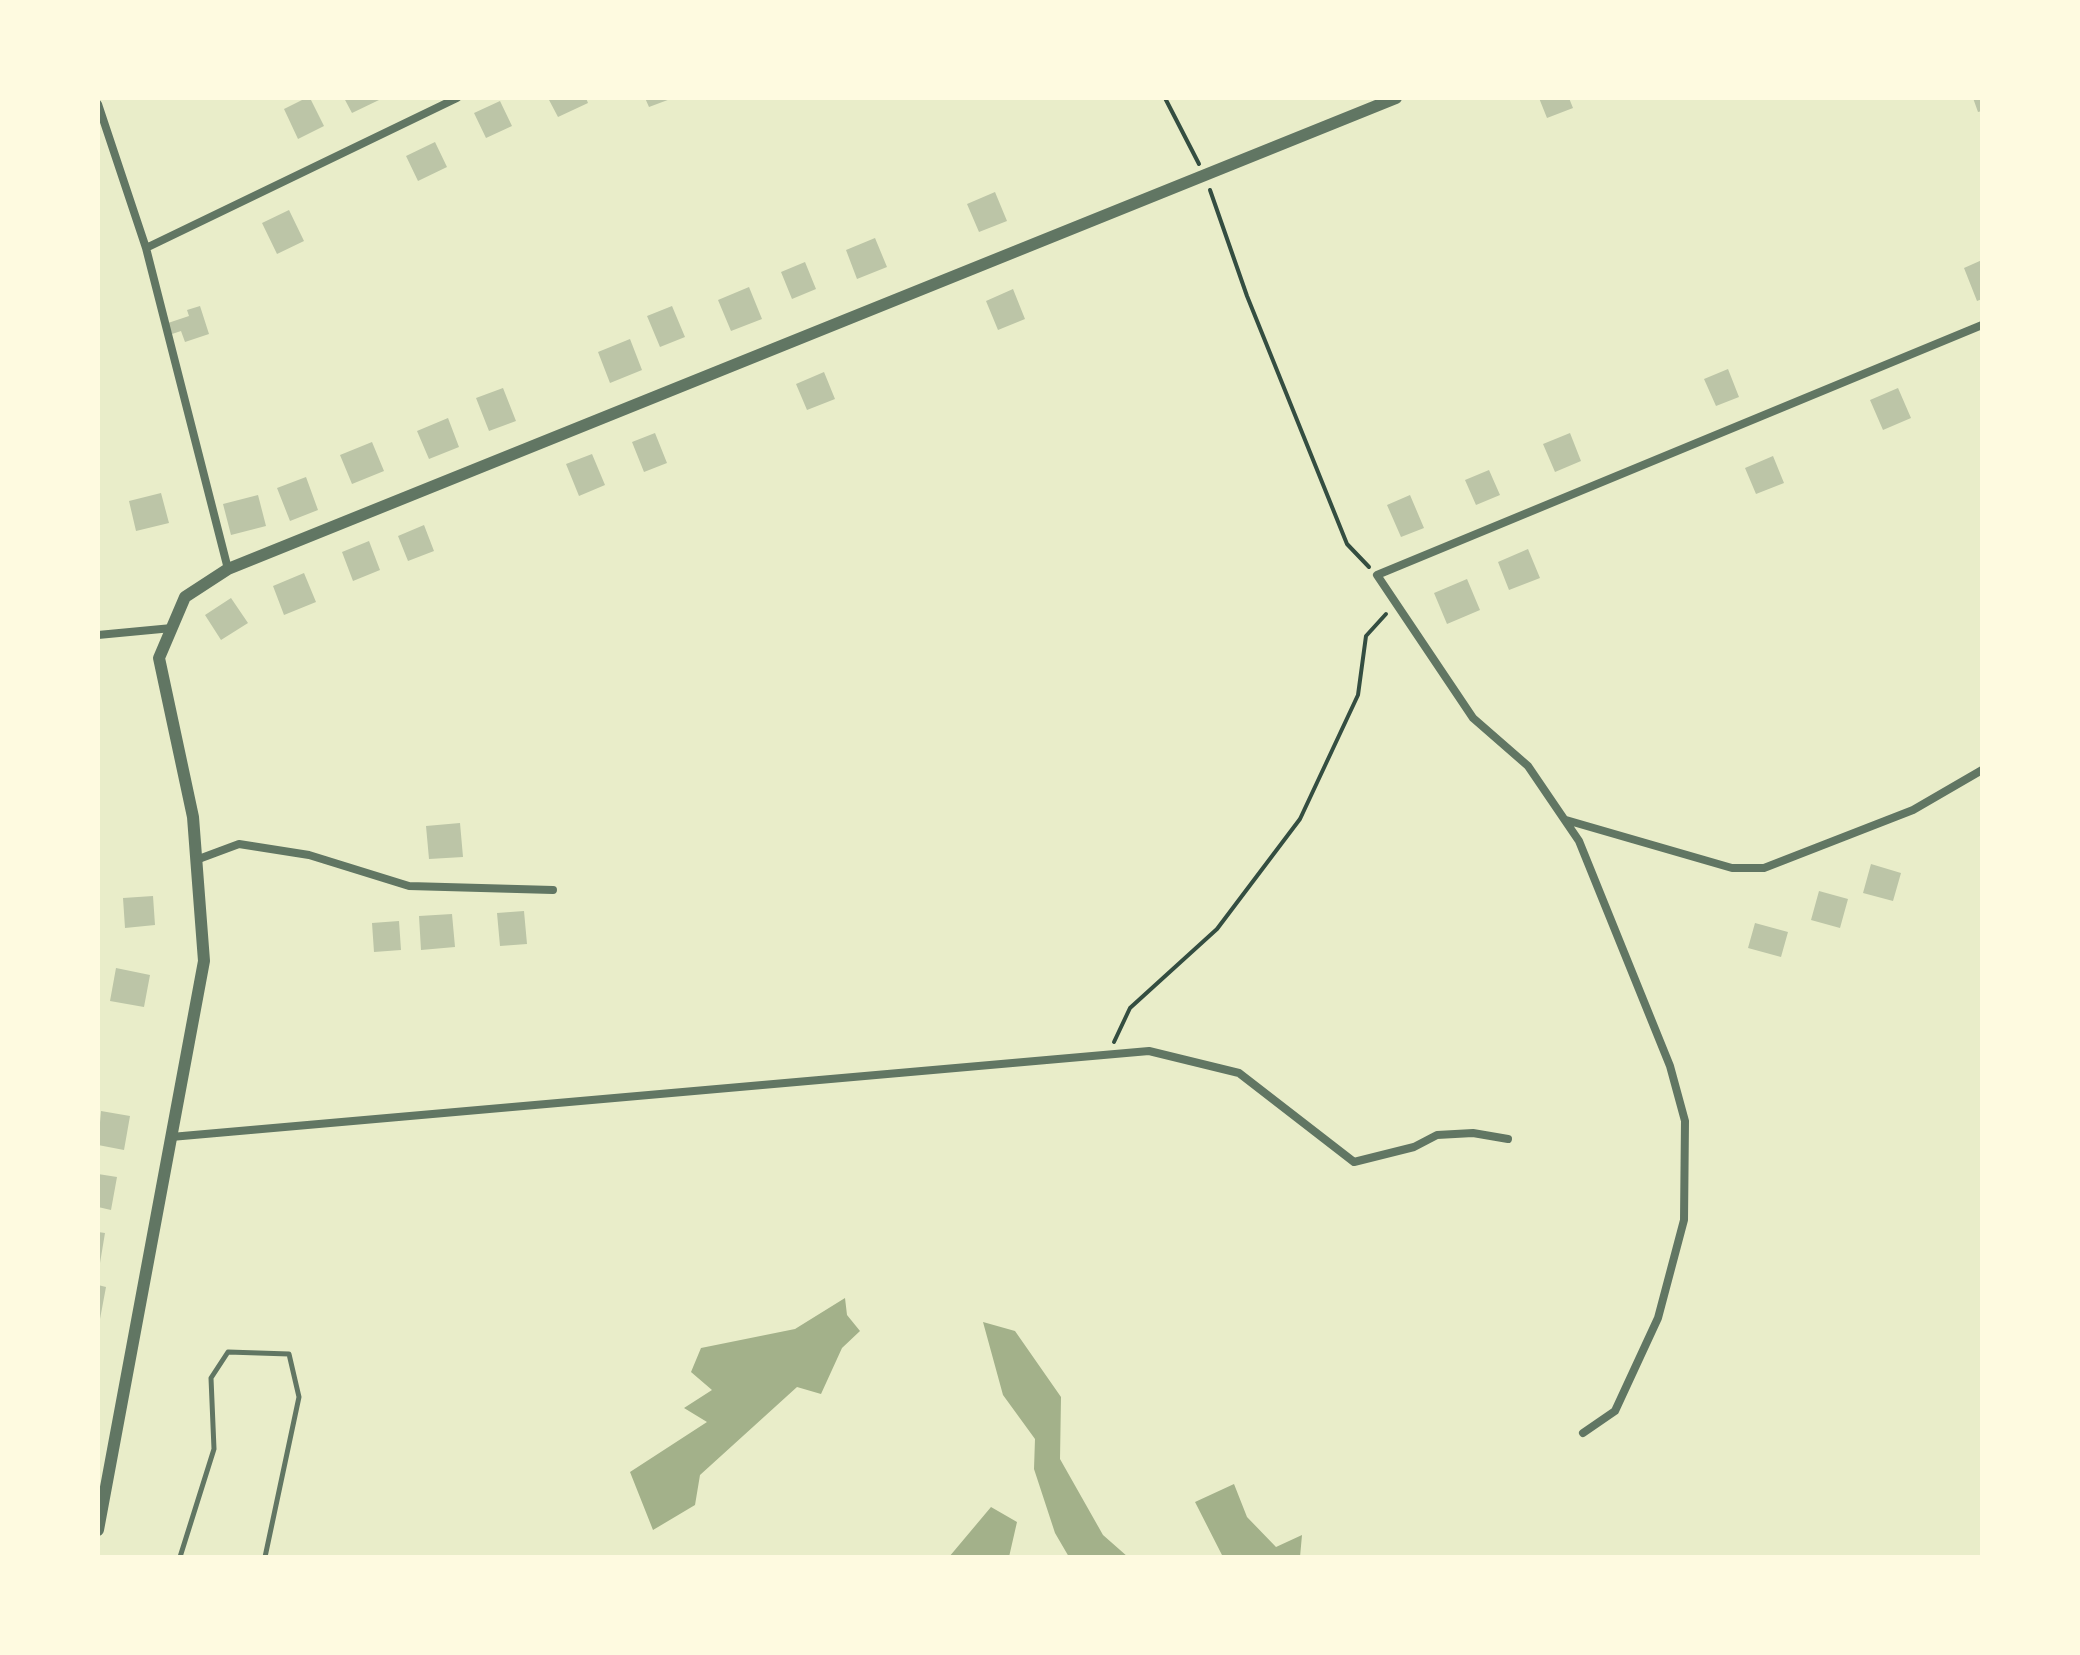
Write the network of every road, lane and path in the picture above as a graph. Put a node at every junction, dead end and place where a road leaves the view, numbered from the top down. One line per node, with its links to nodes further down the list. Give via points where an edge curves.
1 (457, 98): 6 (street)
2 (1165, 98): 5 (path)
3 (1396, 98): 5 (street)
4 (98, 104): 6 (street)
5 (1205, 176): 8 (street); 9 (path, via 1247,296 1347,544)
6 (146, 248): 8 (street)
7 (1982, 325): 9 (street)
8 (228, 569): 11 (street, via 185,597)
9 (1377, 575): 10 (street)
10 (1396, 603): 14 (street, via 1473,718 1528,766); 17 (path, via 1366,636 1358,695 1300,819 1217,929 1130,1008)
11 (172, 628): 12 (street); 15 (street, via 159,658 193,817)
12 (98, 635)
13 (1982, 770): 14 (street, via 1913,810 1764,868 1732,868)
14 (1565, 820): 20 (street, via 1579,841 1670,1066 1685,1121 1686,1153 1684,1220 1658,1318 1615,1411)
15 (196, 860): 16 (street, via 239,844 309,855 409,886); 18 (street, via 204,961)
16 (553, 890)
17 (1108, 1055): 18 (street); 19 (street, via 1149,1051 1239,1073 1354,1162 1414,1147 1437,1135 1473,1133)
18 (171, 1137): 21 (street)
19 (1508, 1139)
20 (1583, 1433)
21 (98, 1530)
22 (180, 1557): 23 (lane, via 214,1449 211,1378 228,1352 289,1354 299,1397)
23 (265, 1557)

